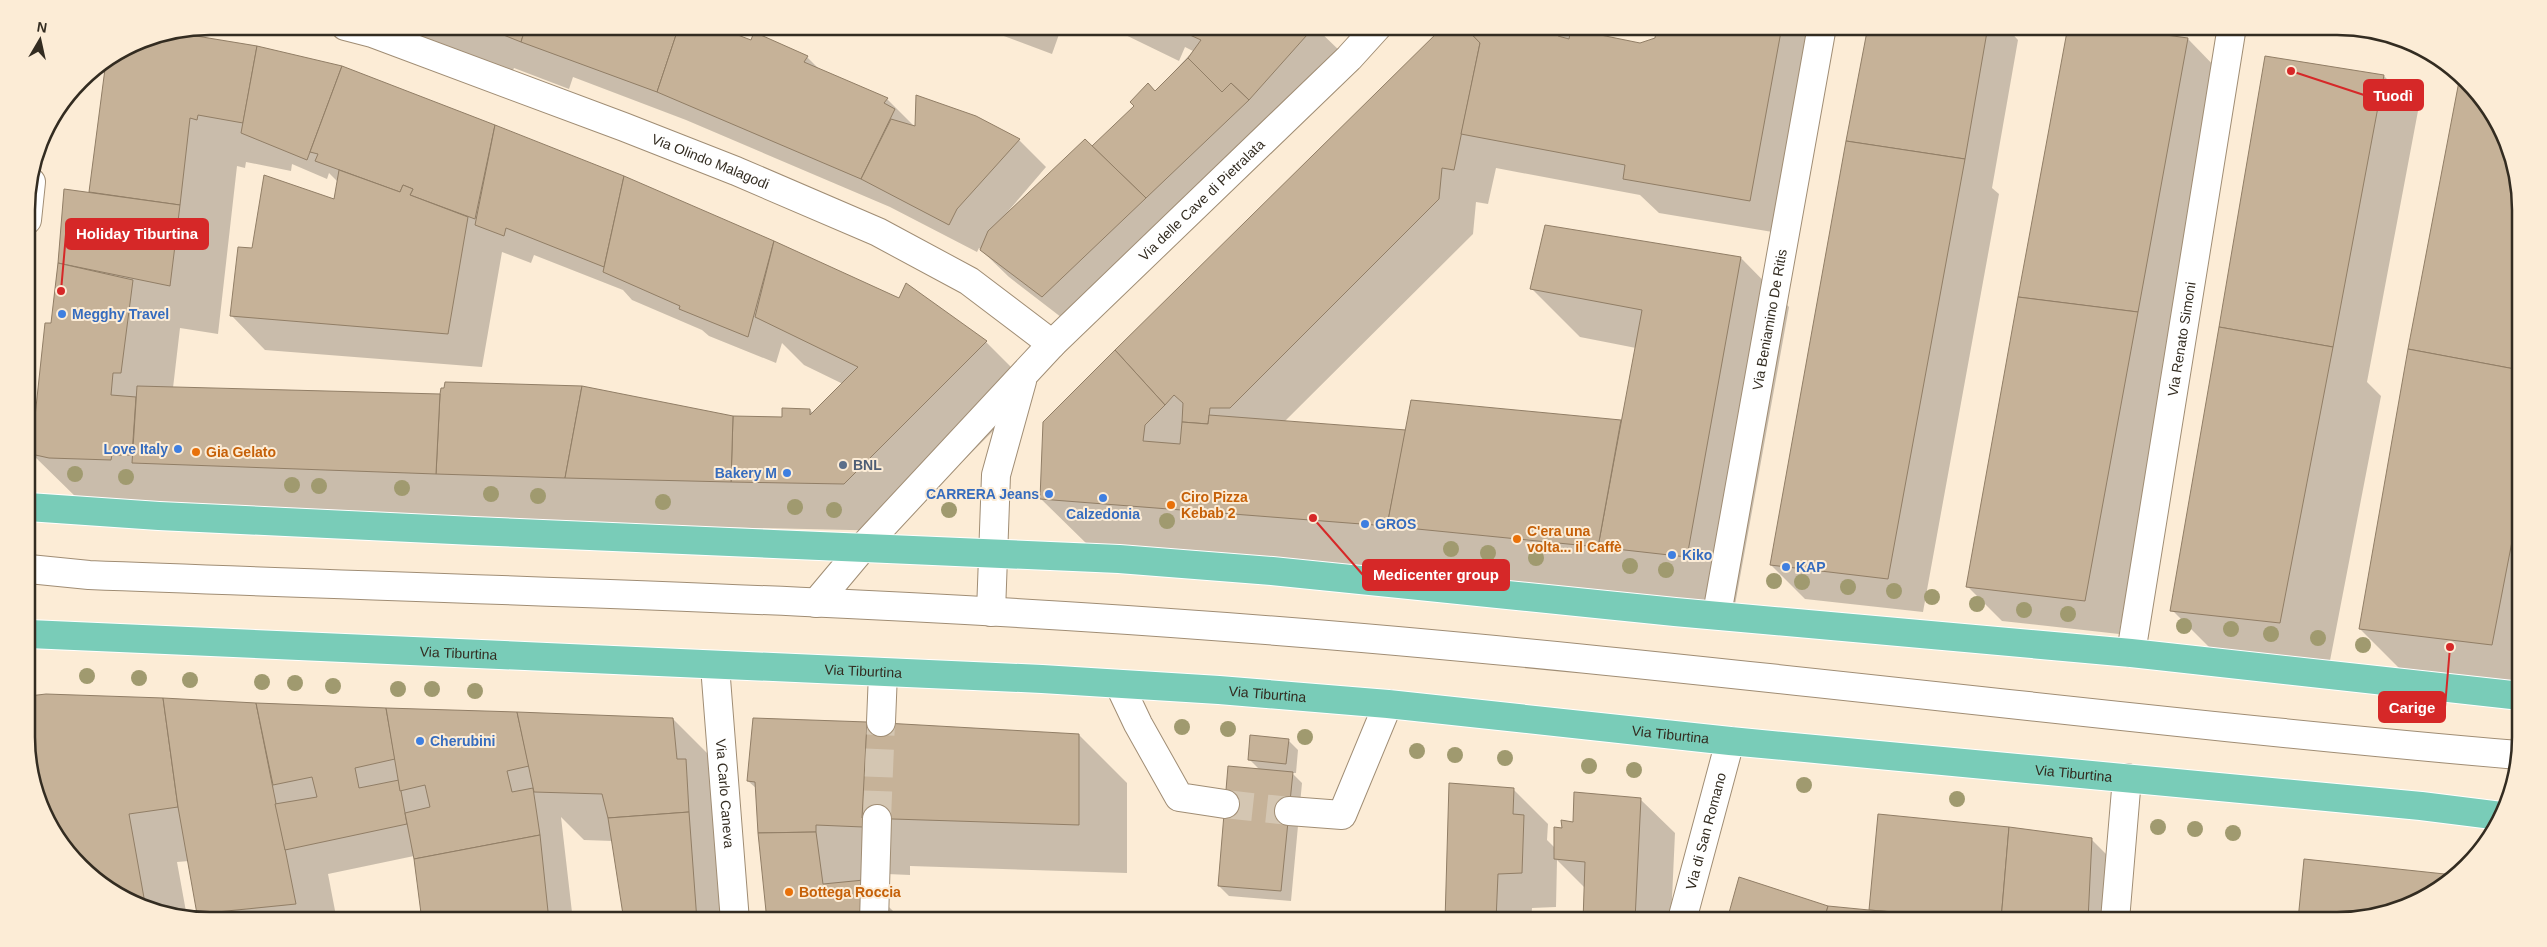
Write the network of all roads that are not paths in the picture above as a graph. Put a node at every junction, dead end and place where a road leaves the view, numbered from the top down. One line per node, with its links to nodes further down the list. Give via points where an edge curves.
1 (377, 35): 5 (street, Via Olindo Malagodi, via 736,171 878,232 969,281)
2 (1367, 35): 5 (street, Via delle Cave di Pietralata)
3 (1820, 35): 13 (street, Via Beniamino De Ritis)
4 (2231, 35): 15 (street, Via Renato Simoni)
5 (1052, 344): 6 (street, Via delle Cave di Pietralata)
6 (1024, 375): 8 (street, Via delle Cave di Pietralata); 9 (street, Via delle Cave di Pietralata, via 996,475)
7 (35, 507): 8 (main road, via 178,517)
8 (862, 547): 9 (main road); 11 (street)
9 (993, 552): 12 (street, Via delle Cave di Pietralata); 13 (main road, via 1272,571)
10 (35, 570): 11 (street, via 88,575)
11 (816, 603): 12 (street)
12 (991, 612): 23 (street, via 1426,644)
13 (1717, 614): 15 (main road)
14 (35, 634): 16 (main road, Via Tiburtina)
15 (2131, 653): 19 (main road)
16 (716, 666): 17 (main road, Via Tiburtina); 29 (street, Via Carlo Caneva)
17 (883, 673): 18 (main road, Via Tiburtina); 21 (street)
18 (1119, 684): 20 (main road, Via Tiburtina); 25 (street, via 1179,797)
19 (2512, 695)
20 (1388, 704): 22 (main road, Via Tiburtina); 26 (street, via 1342,815)
21 (881, 722)
22 (1730, 741): 24 (main road, Via Tiburtina); 31 (street, Via di San Romano)
23 (2511, 754)
24 (2126, 778): 27 (main road, Via Tiburtina); 32 (street)
25 (1225, 804)
26 (1289, 811)
27 (2493, 815)
28 (877, 819): 30 (street)
29 (734, 912)
30 (874, 912)
31 (1684, 912)
32 (2116, 912)

